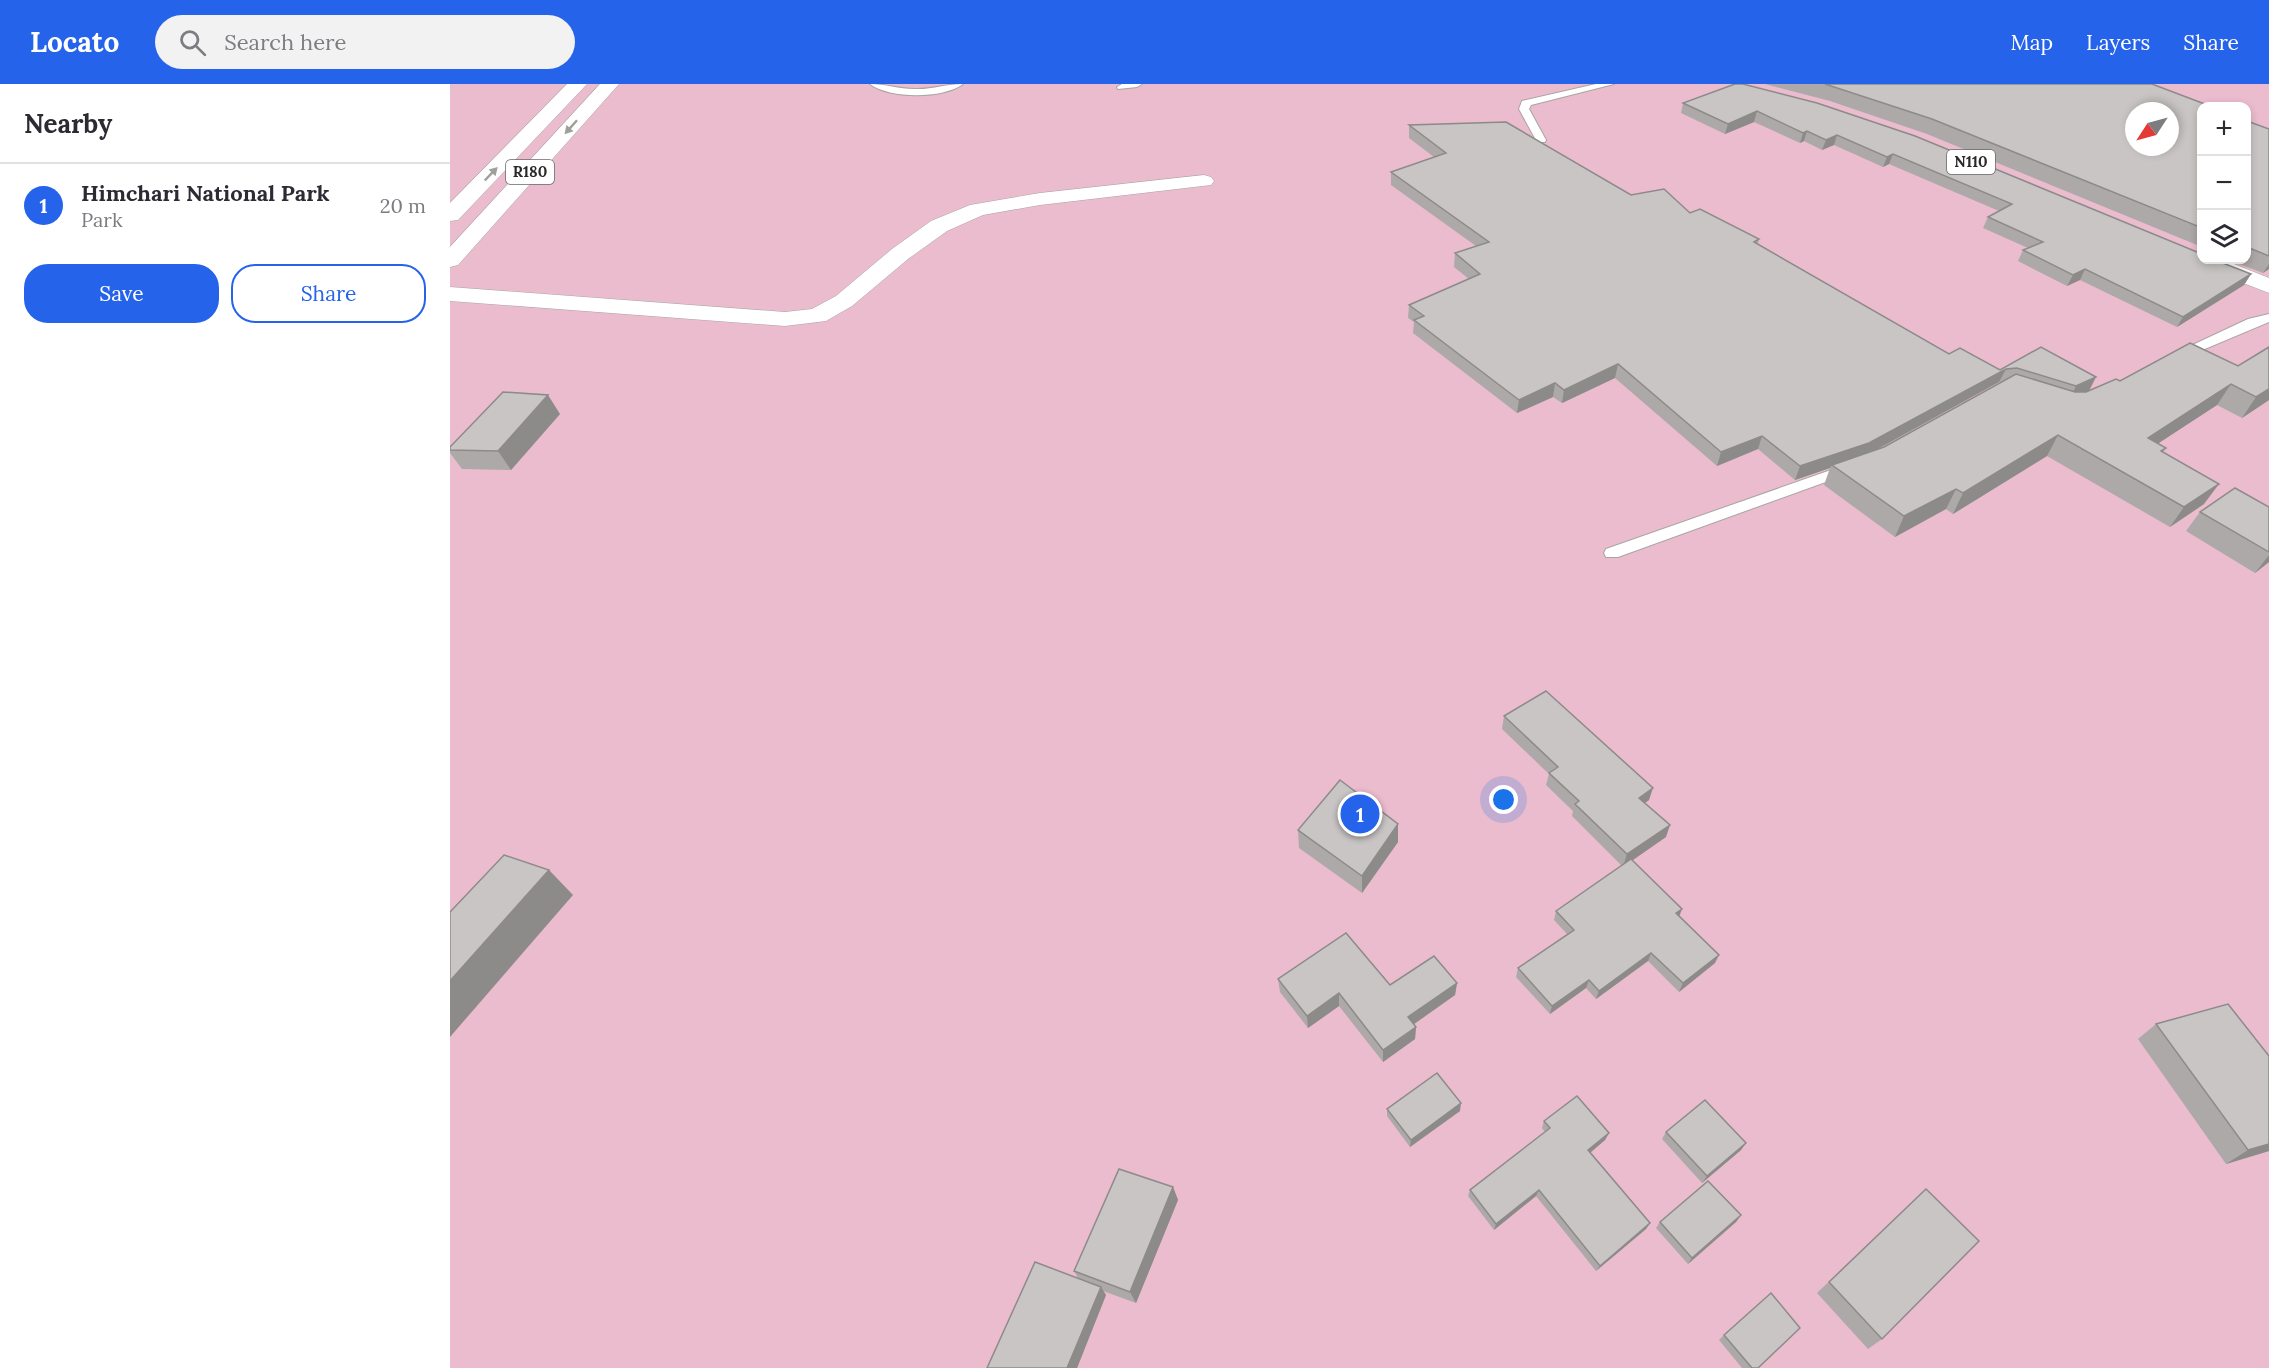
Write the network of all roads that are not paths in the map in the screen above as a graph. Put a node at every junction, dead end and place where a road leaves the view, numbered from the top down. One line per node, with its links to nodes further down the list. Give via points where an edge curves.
1 (578, 84): 10 (main road, R180, one-way to 1)
2 (610, 84): 11 (main road, R180, one-way to 11)
3 (875, 84): 4 (lane, via 906,94)
4 (958, 84)
5 (1137, 84): 7 (lane)
6 (1609, 84): 8 (lane, via 1526,103 1524,109)
7 (1122, 87)
8 (1541, 140)
9 (1204, 181): 14 (main road, via 978,210 939,226 844,301 818,316 785,319)
10 (450, 215)
11 (450, 260)
12 (2216, 264): 13 (main road)
13 (2269, 286)
14 (450, 294)
15 (2269, 318): 16 (lane, via 2253,321)
16 (2160, 363)
17 (1869, 462): 18 (lane)
18 (1612, 553)

